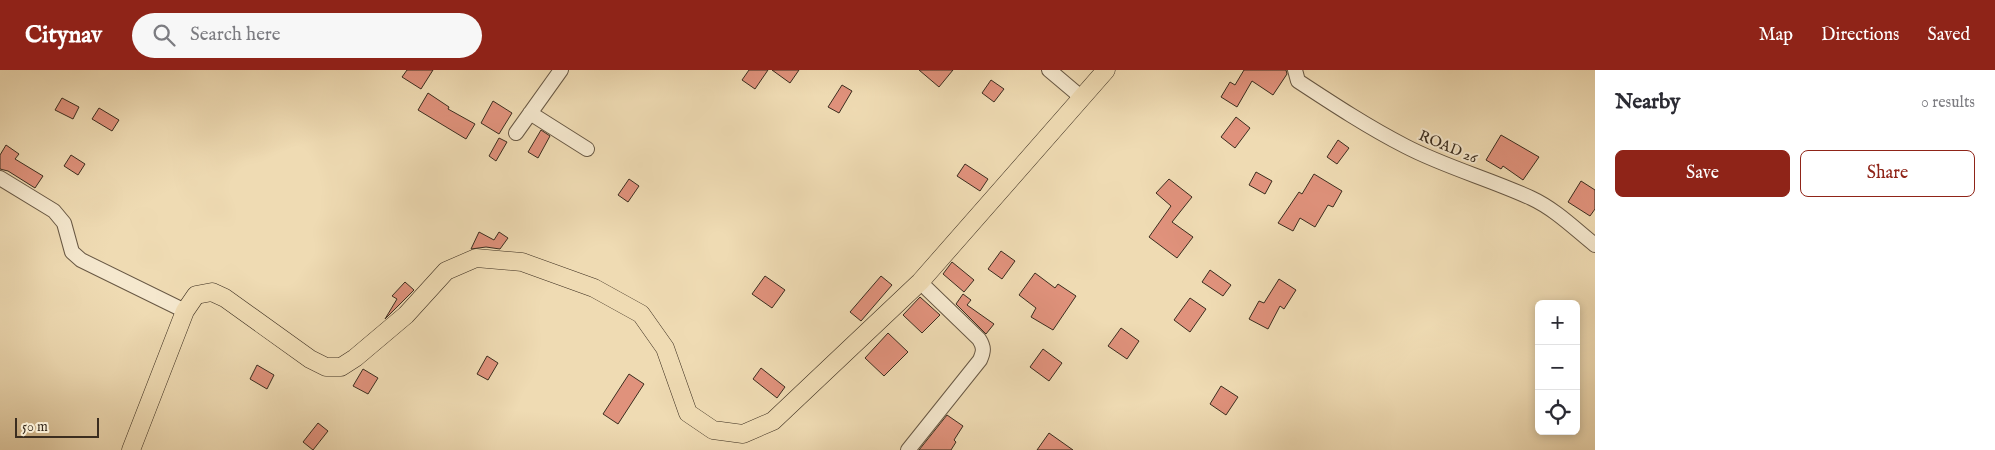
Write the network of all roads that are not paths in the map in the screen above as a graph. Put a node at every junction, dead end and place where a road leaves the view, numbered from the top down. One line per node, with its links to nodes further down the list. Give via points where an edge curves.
1 (561, 70): 6 (street)
2 (1049, 70): 5 (street)
3 (1106, 70): 5 (main road)
4 (1295, 70): 10 (street, ROAD 26, via 1298,81 1405,147 1532,198)
5 (1081, 97): 11 (main road)
6 (530, 113): 7 (street); 8 (street)
7 (516, 133)
8 (587, 149)
9 (0, 178): 12 (street, via 54,211 64,223 72,252 81,260)
10 (1595, 245)
11 (920, 282): 12 (main road, via 773,422 743,434 713,430 688,413 666,348 641,314 594,288 522,262 476,258 446,271 406,314 341,367 326,367 310,358 212,292 196,295); 14 (street, via 979,339 984,352)
12 (185, 311): 13 (main road)
13 (131, 450)
14 (908, 450)

